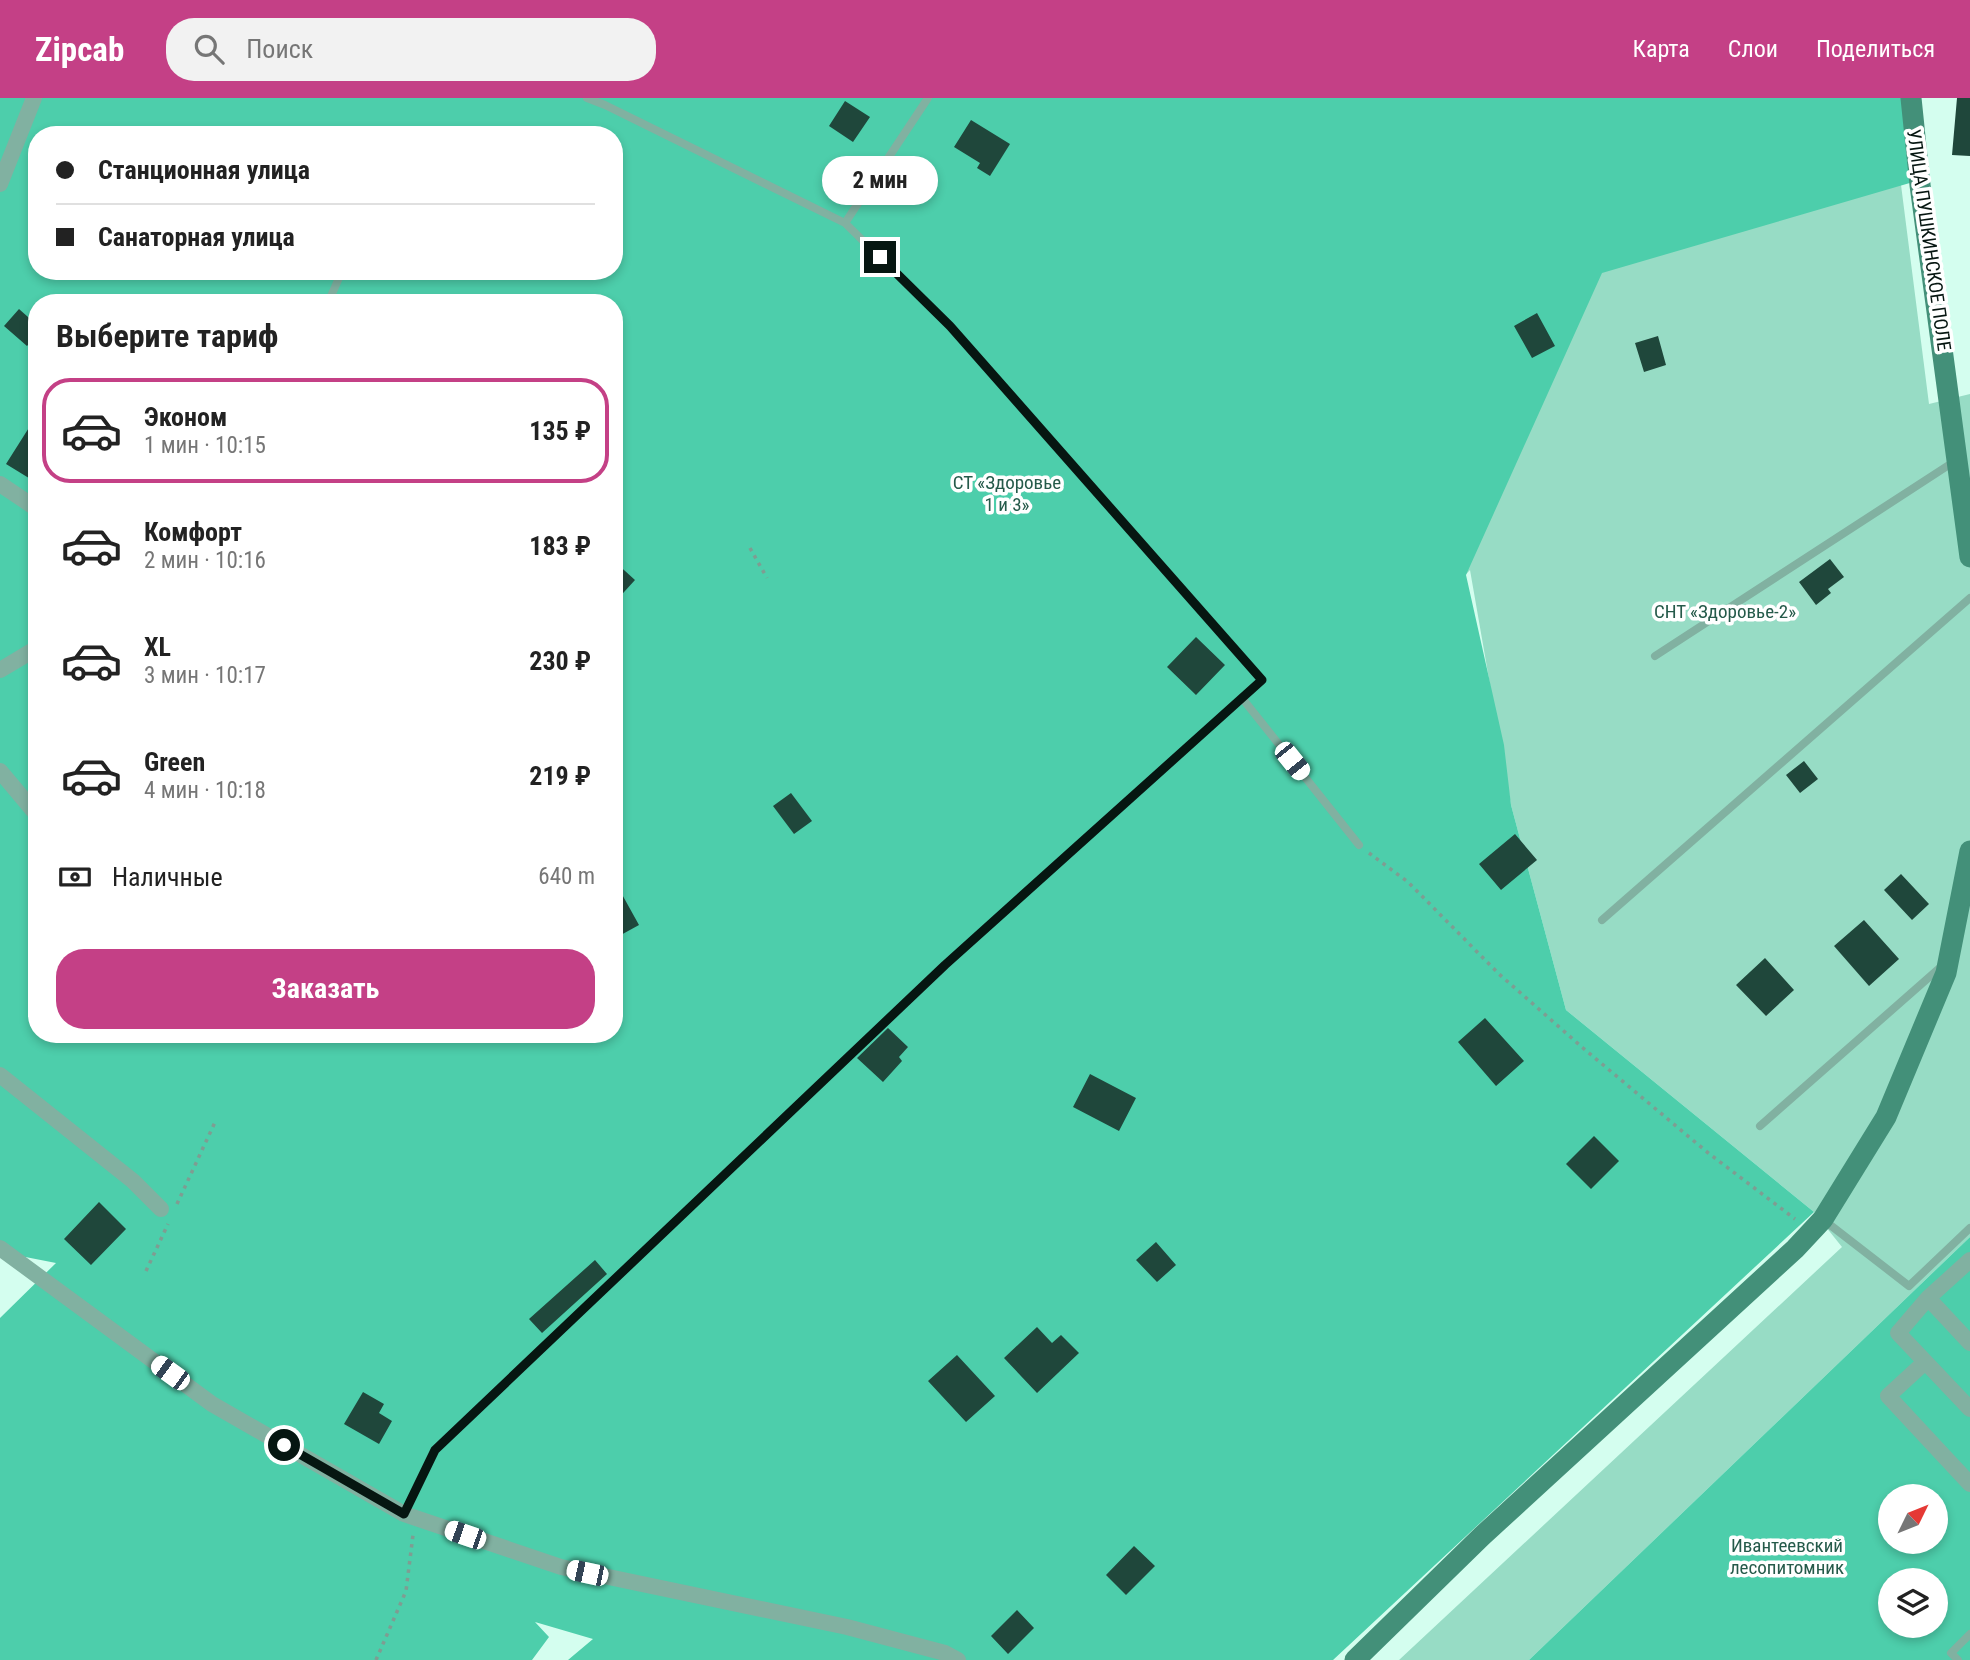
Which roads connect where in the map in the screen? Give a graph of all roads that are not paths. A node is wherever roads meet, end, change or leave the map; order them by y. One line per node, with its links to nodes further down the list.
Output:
1 (34, 98): 5 (street)
2 (587, 98): 6 (lane)
3 (928, 98): 6 (lane)
4 (1911, 98): 7 (main road, УЛИЦА ПУШКИНСКОЕ ПОЛЕ)
5 (0, 184)
6 (845, 223): 15 (lane)
7 (1957, 459): 10 (main road, УЛИЦА ПУШКИНСКОЕ ПОЛЕ); 13 (lane)
8 (0, 484): 9 (street)
9 (28, 503)
10 (1970, 557)
11 (1970, 598): 21 (lane)
12 (28, 653): 14 (street)
13 (1655, 656)
14 (0, 670)
15 (1242, 698): 18 (lane); 35 (lane)
16 (0, 771): 17 (street)
17 (28, 804)
18 (1359, 845)
19 (1970, 851): 20 (main road)
20 (1967, 884): 22 (main road)
21 (1602, 920)
22 (1950, 958): 24 (lane); 26 (main road)
23 (0, 1075): 25 (street)
24 (1760, 1126)
25 (169, 1213)
26 (1823, 1219): 27 (lane); 38 (main road)
27 (1970, 1228)
28 (0, 1248): 35 (street)
29 (1970, 1260): 30 (street)
30 (1928, 1298): 31 (street); 32 (street)
31 (1970, 1343)
32 (1925, 1362): 33 (street); 34 (street)
33 (1970, 1409)
34 (1970, 1483)
35 (404, 1514): 37 (street)
36 (1970, 1634): 39 (lane)
37 (958, 1660)
38 (1355, 1660)
39 (1958, 1660)

